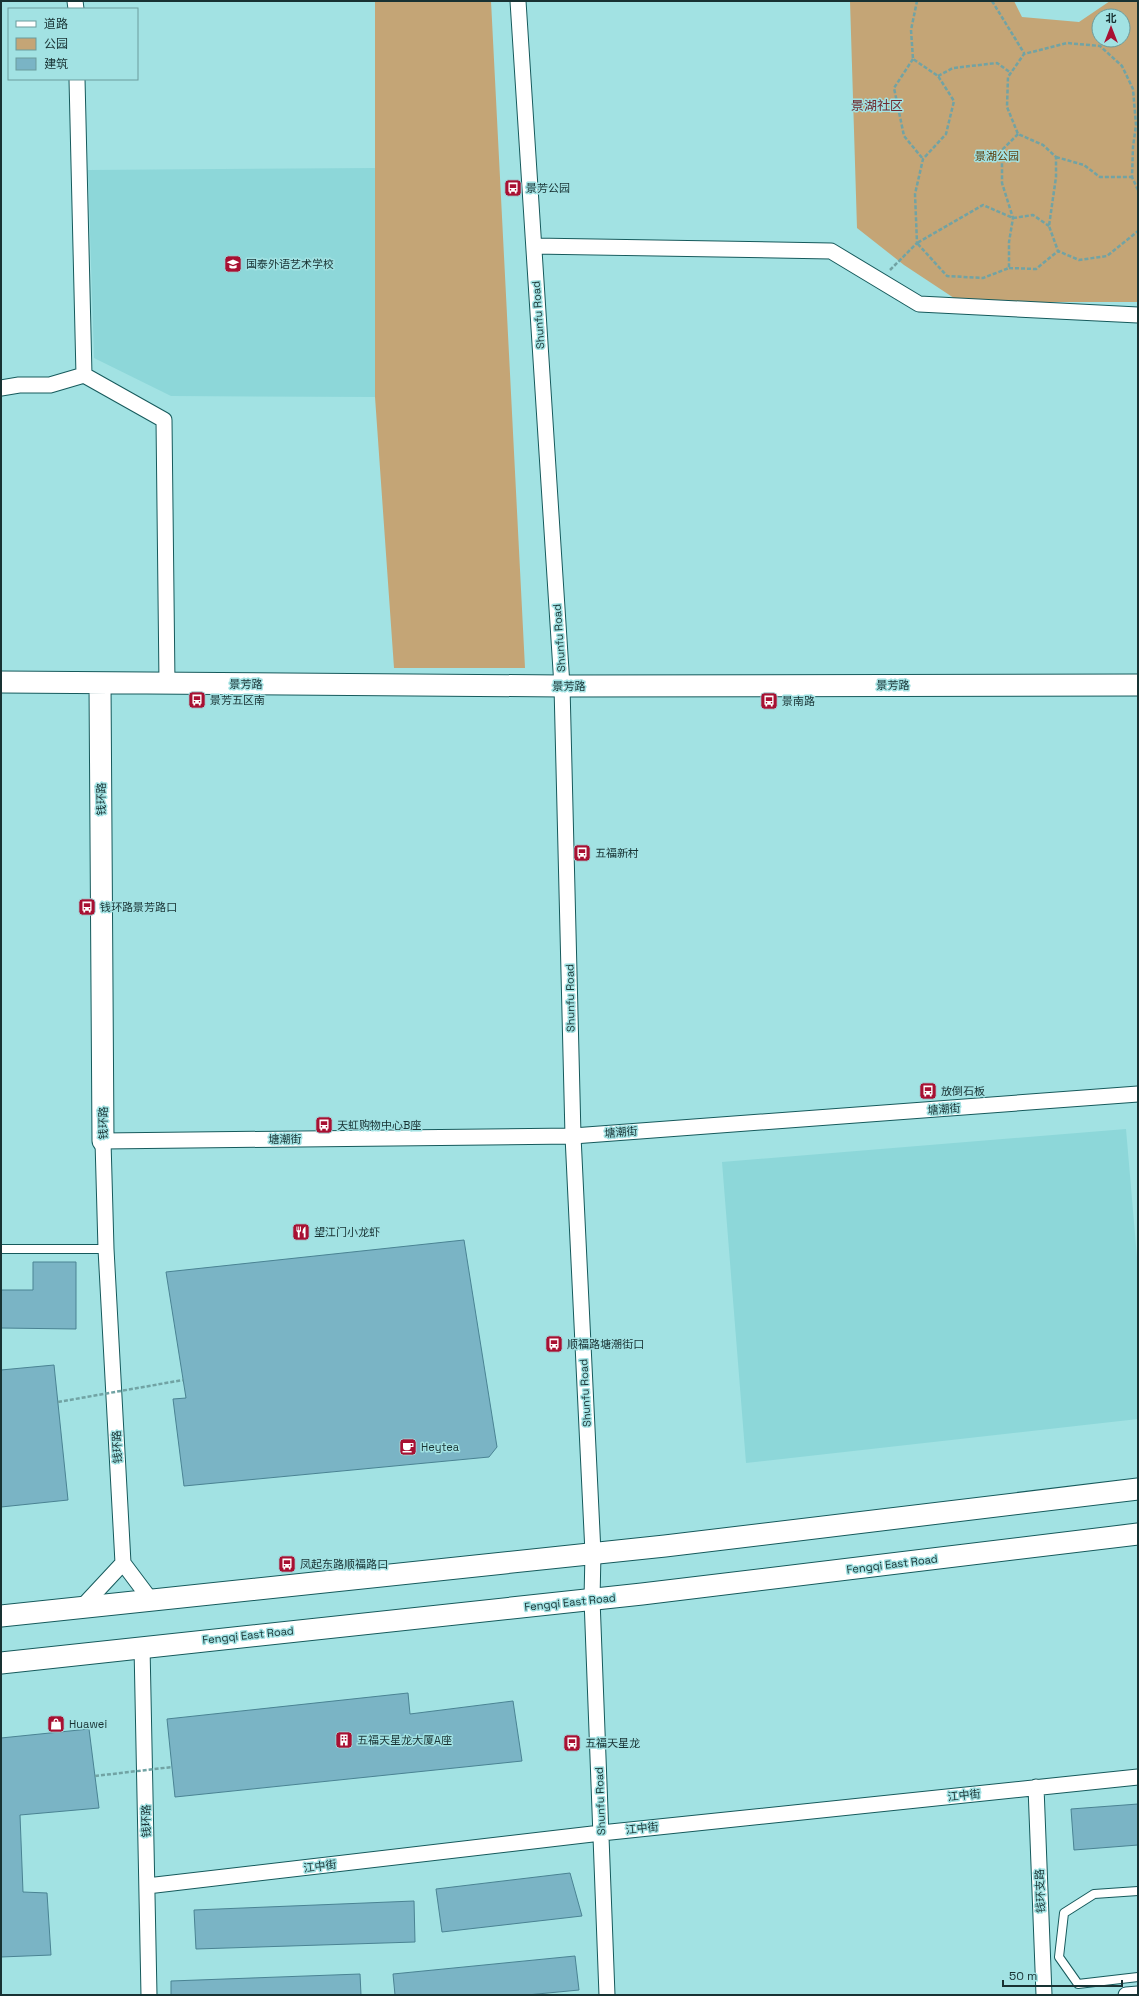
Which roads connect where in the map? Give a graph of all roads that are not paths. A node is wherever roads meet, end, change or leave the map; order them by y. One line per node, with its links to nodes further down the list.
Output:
1 (518, 1): 3 (street, Shunfu Road)
2 (77, 80): 5 (street)
3 (534, 246): 4 (street); 11 (street, Shunfu Road)
4 (1138, 315)
5 (84, 375): 6 (street); 9 (street)
6 (1, 388)
7 (1, 682): 8 (main road, 景芳路)
8 (100, 683): 9 (main road, 景芳路); 14 (main road, 钱环路)
9 (167, 683): 11 (main road, 景芳路)
10 (1138, 685): 11 (main road, 景芳路)
11 (562, 686): 13 (street, Shunfu Road)
12 (1138, 1094): 13 (street, 塘潮街)
13 (574, 1136): 14 (street, 塘潮街); 19 (street, Shunfu Road)
14 (104, 1141): 16 (street, 钱环路)
15 (1, 1249): 16 (lane)
16 (106, 1249): 20 (street, 钱环路)
17 (1138, 1488): 19 (main road)
18 (1138, 1534): 22 (main road, Fengqi East Road)
19 (593, 1553): 21 (main road); 22 (street, Shunfu Road)
20 (123, 1563): 21 (street); 23 (street)
21 (150, 1599): 23 (main road)
22 (592, 1599): 25 (main road, Fengqi East Road); 29 (street, Shunfu Road)
23 (82, 1607): 24 (main road)
24 (1, 1616)
25 (142, 1646): 26 (main road, Fengqi East Road); 30 (street, 钱环路)
26 (1, 1663)
27 (1138, 1777): 28 (street, 江中街)
28 (1036, 1787): 29 (street, 江中街); 36 (street, 钱环支路)
29 (601, 1832): 30 (street, 江中街); 35 (street, Shunfu Road)
30 (147, 1886): 34 (street, 钱环路)
31 (1138, 1891): 32 (lane)
32 (1138, 1977)
33 (1138, 1994): 37 (street)
34 (149, 1995)
35 (607, 1995)
36 (1044, 1995)
37 (1126, 1995)

